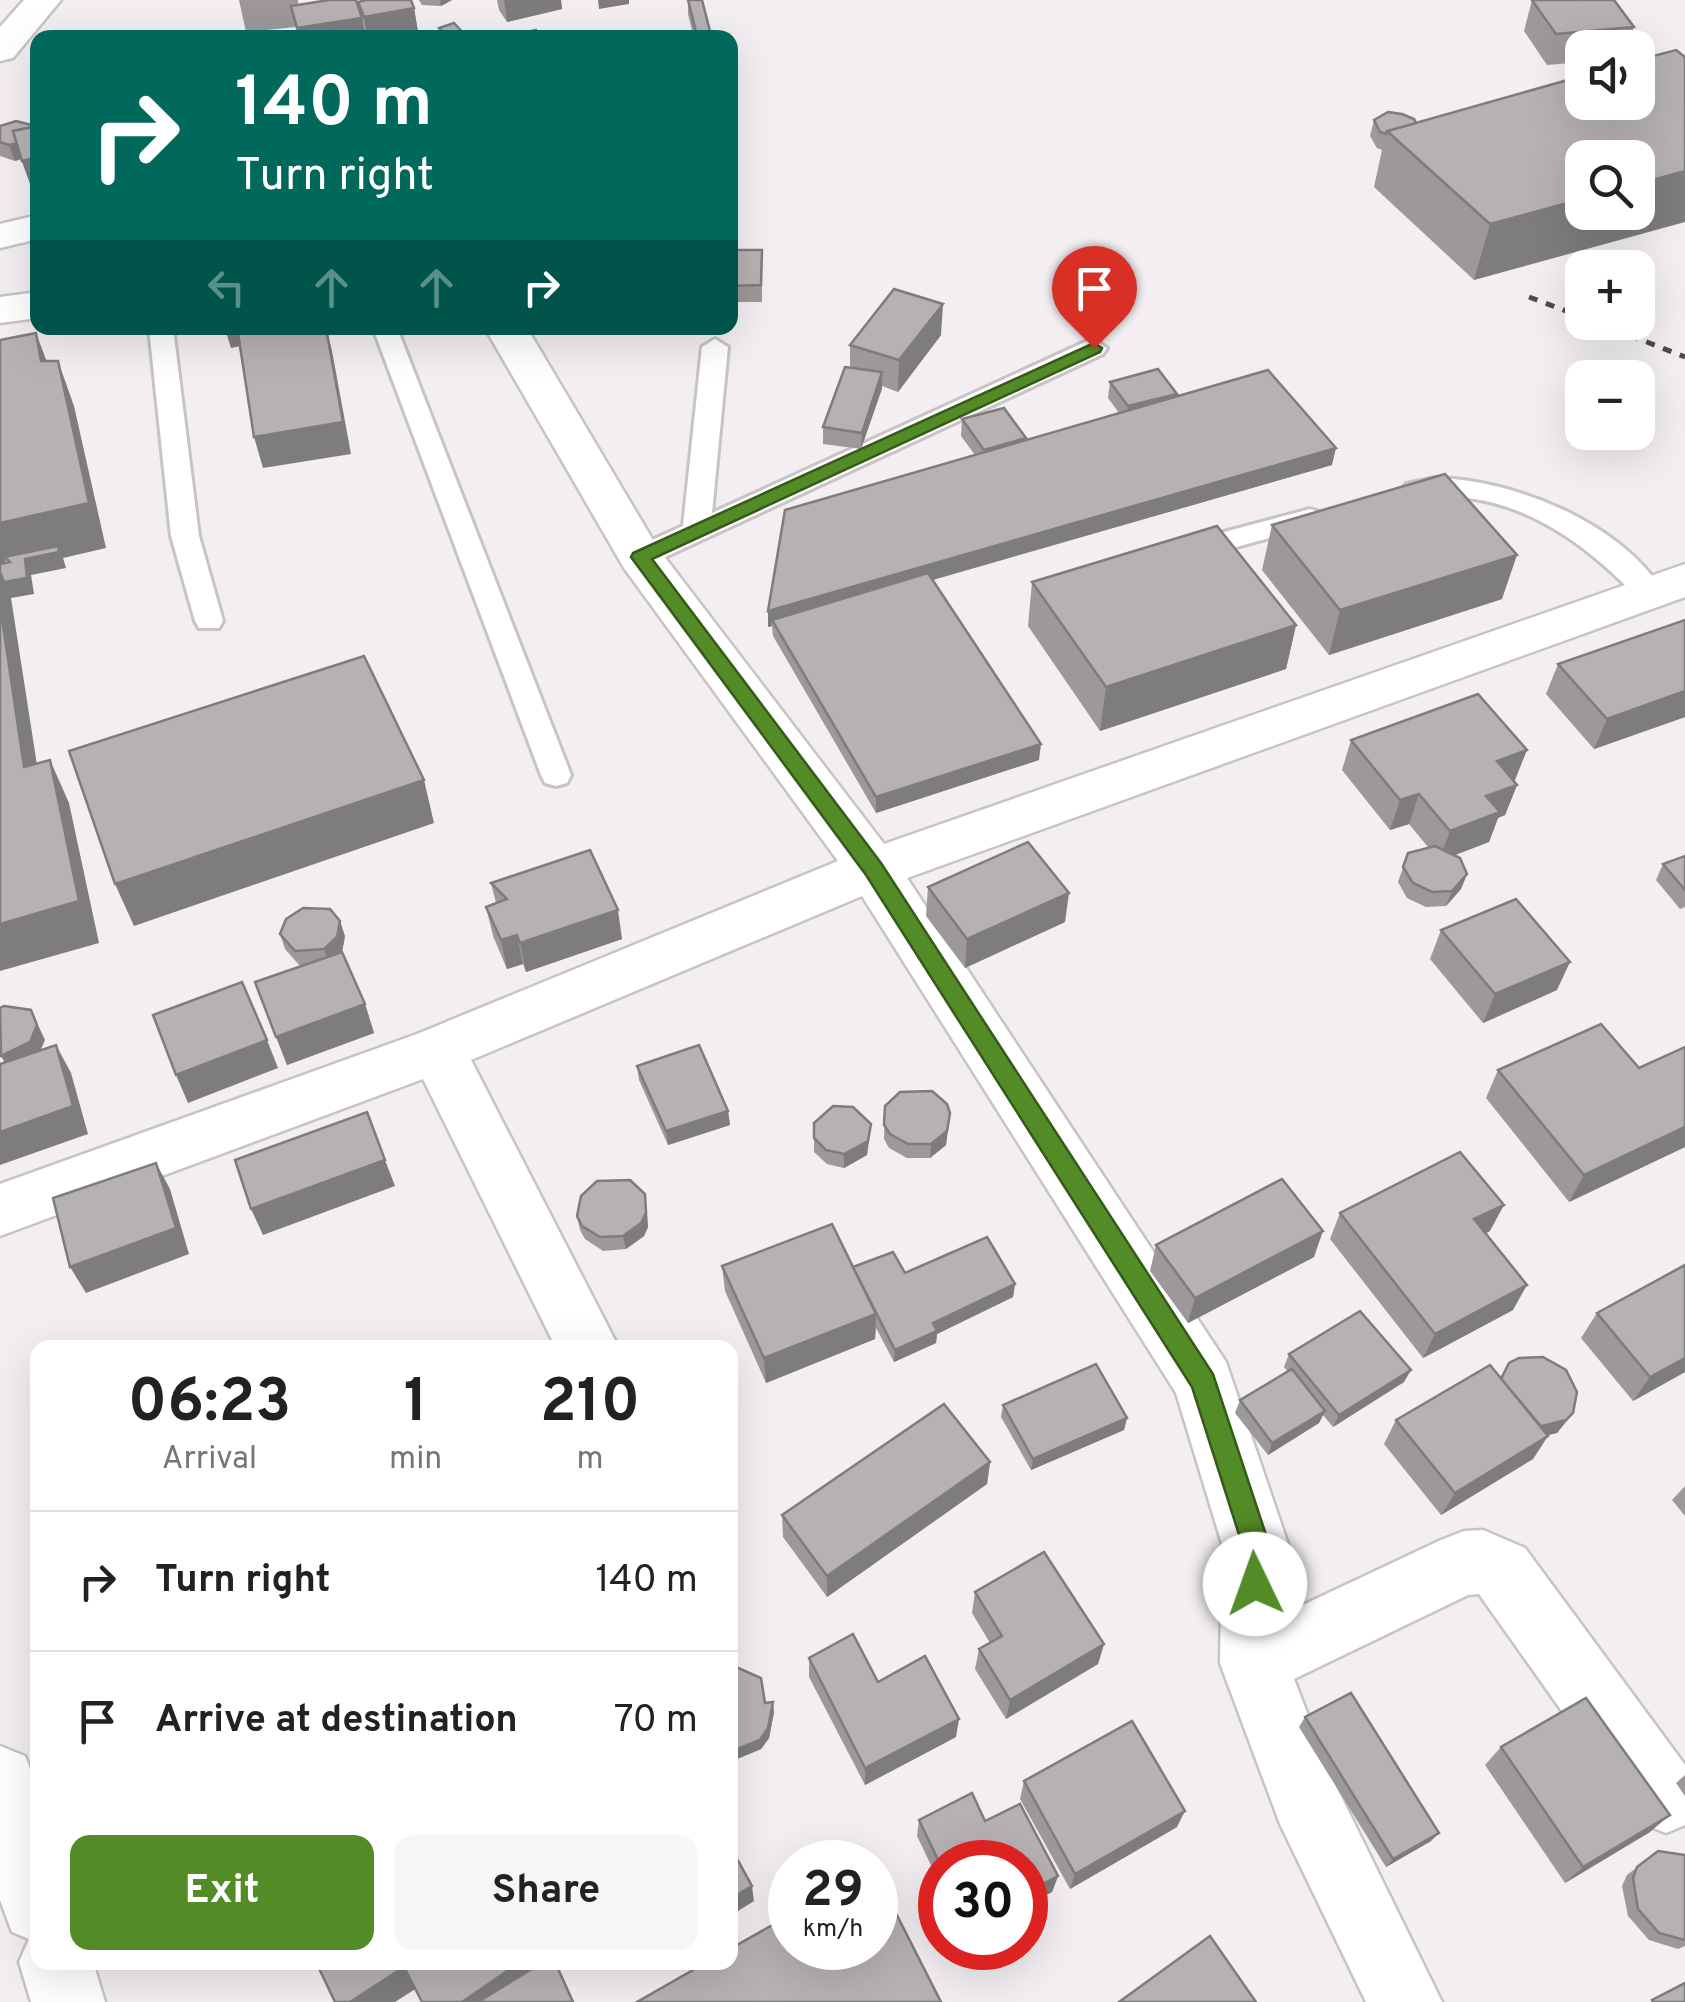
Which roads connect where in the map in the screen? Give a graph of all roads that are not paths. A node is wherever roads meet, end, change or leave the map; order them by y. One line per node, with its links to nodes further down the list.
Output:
1 (43, 0): 2 (street)
2 (0, 50)
3 (30, 229): 4 (street)
4 (0, 236)
5 (30, 305): 6 (street)
6 (0, 310)
7 (162, 335): 18 (lane)
8 (388, 335): 19 (lane)
9 (510, 335): 15 (street)
10 (715, 348): 14 (lane)
11 (1094, 348): 14 (lane)
12 (1379, 500): 17 (lane)
13 (1341, 510): 16 (lane)
14 (695, 532): 15 (lane)
15 (640, 557): 20 (street)
16 (1169, 557)
17 (1667, 586): 20 (street)
18 (209, 621)
19 (556, 775)
20 (873, 869): 21 (street); 24 (street)
21 (437, 1050): 22 (street); 23 (street)
22 (0, 1210)
23 (584, 1340)
24 (1254, 1663): 26 (street); 30 (street)
25 (0, 1781): 27 (street)
26 (1666, 1798)
27 (30, 1880)
28 (58, 1970): 29 (street)
29 (68, 2002)
30 (1406, 2002)

